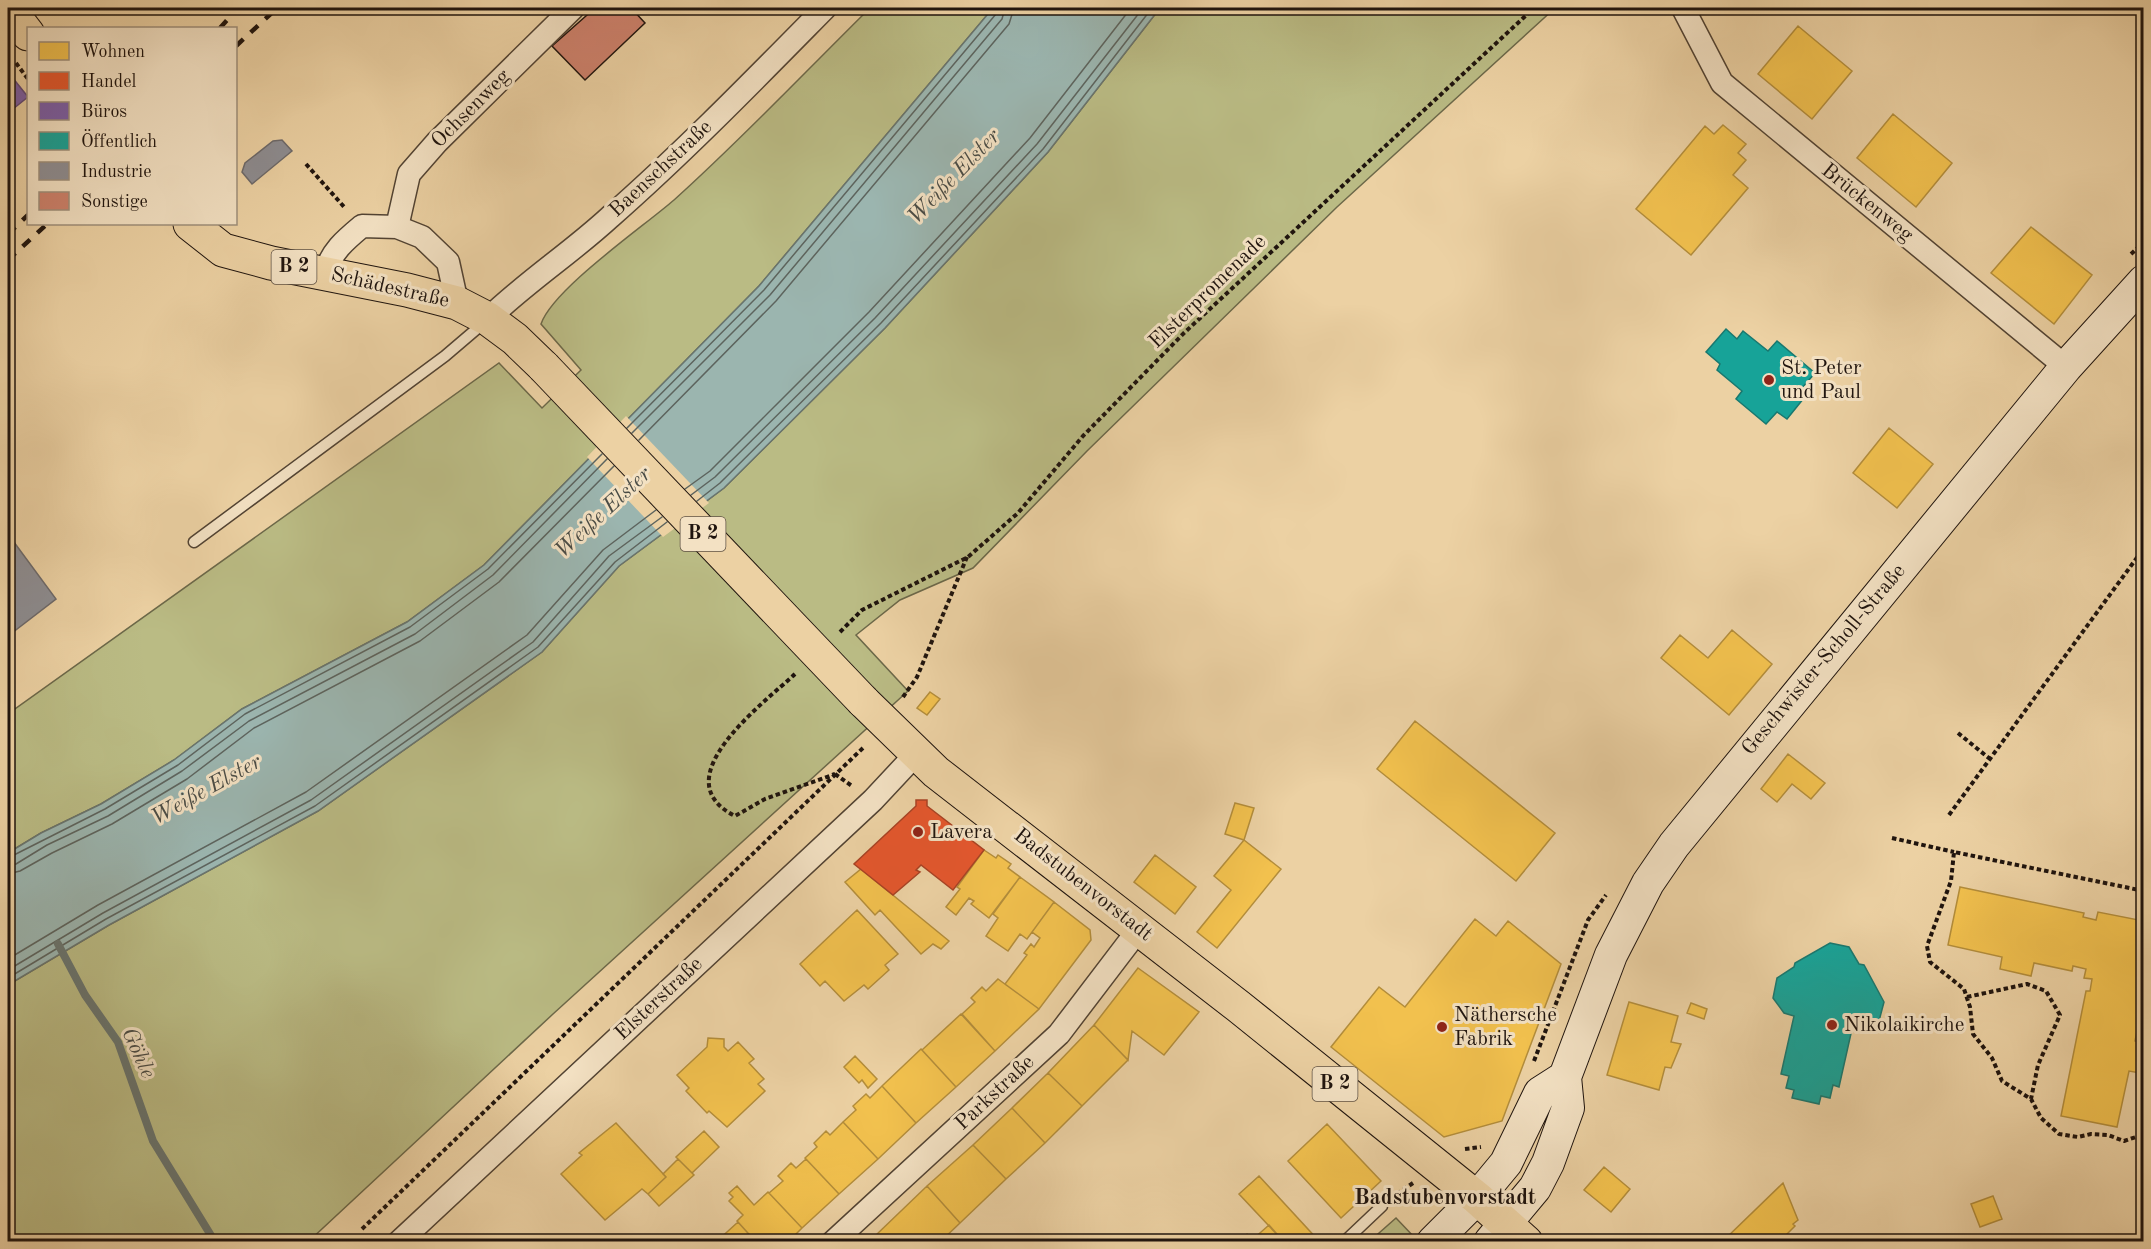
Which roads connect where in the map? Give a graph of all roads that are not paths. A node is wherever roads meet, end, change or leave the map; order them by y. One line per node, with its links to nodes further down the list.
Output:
1 (8, 8): 5 (main road)
2 (573, 8): 7 (street, Ochsenweg)
3 (825, 8): 11 (street, Baenschstraße)
4 (1686, 15): 13 (street, Brückenweg)
5 (22, 48)
6 (191, 225): 8 (main road, Schädestraße / B 2)
7 (397, 227): 8 (street); 10 (street)
8 (325, 273): 10 (main road, Schädestraße / B 2)
9 (2144, 281): 13 (street, Geschwister-Scholl-Straße)
10 (457, 303): 11 (main road, Schädestraße / B 2)
11 (488, 319): 12 (main road, Schädestraße / B 2); 14 (lane)
12 (544, 367): 15 (main road, Badstubenvorstadt / B 2, bridge)
13 (2066, 367): 17 (street, Geschwister-Scholl-Straße)
14 (194, 542)
15 (916, 754): 16 (main road, Badstubenvorstadt / B 2); 21 (street, Elsterstraße)
16 (1139, 928): 18 (main road, Badstubenvorstadt / B 2); 22 (street, Parkstraße)
17 (1565, 1077): 18 (street); 20 (street, Geschwister-Scholl-Straße)
18 (1477, 1198): 20 (main road, Badstubenvorstadt / B 2); 24 (street)
19 (1382, 1206): 23 (lane)
20 (1508, 1236)
21 (399, 1242)
22 (833, 1242)
23 (1344, 1242)
24 (1433, 1242)

